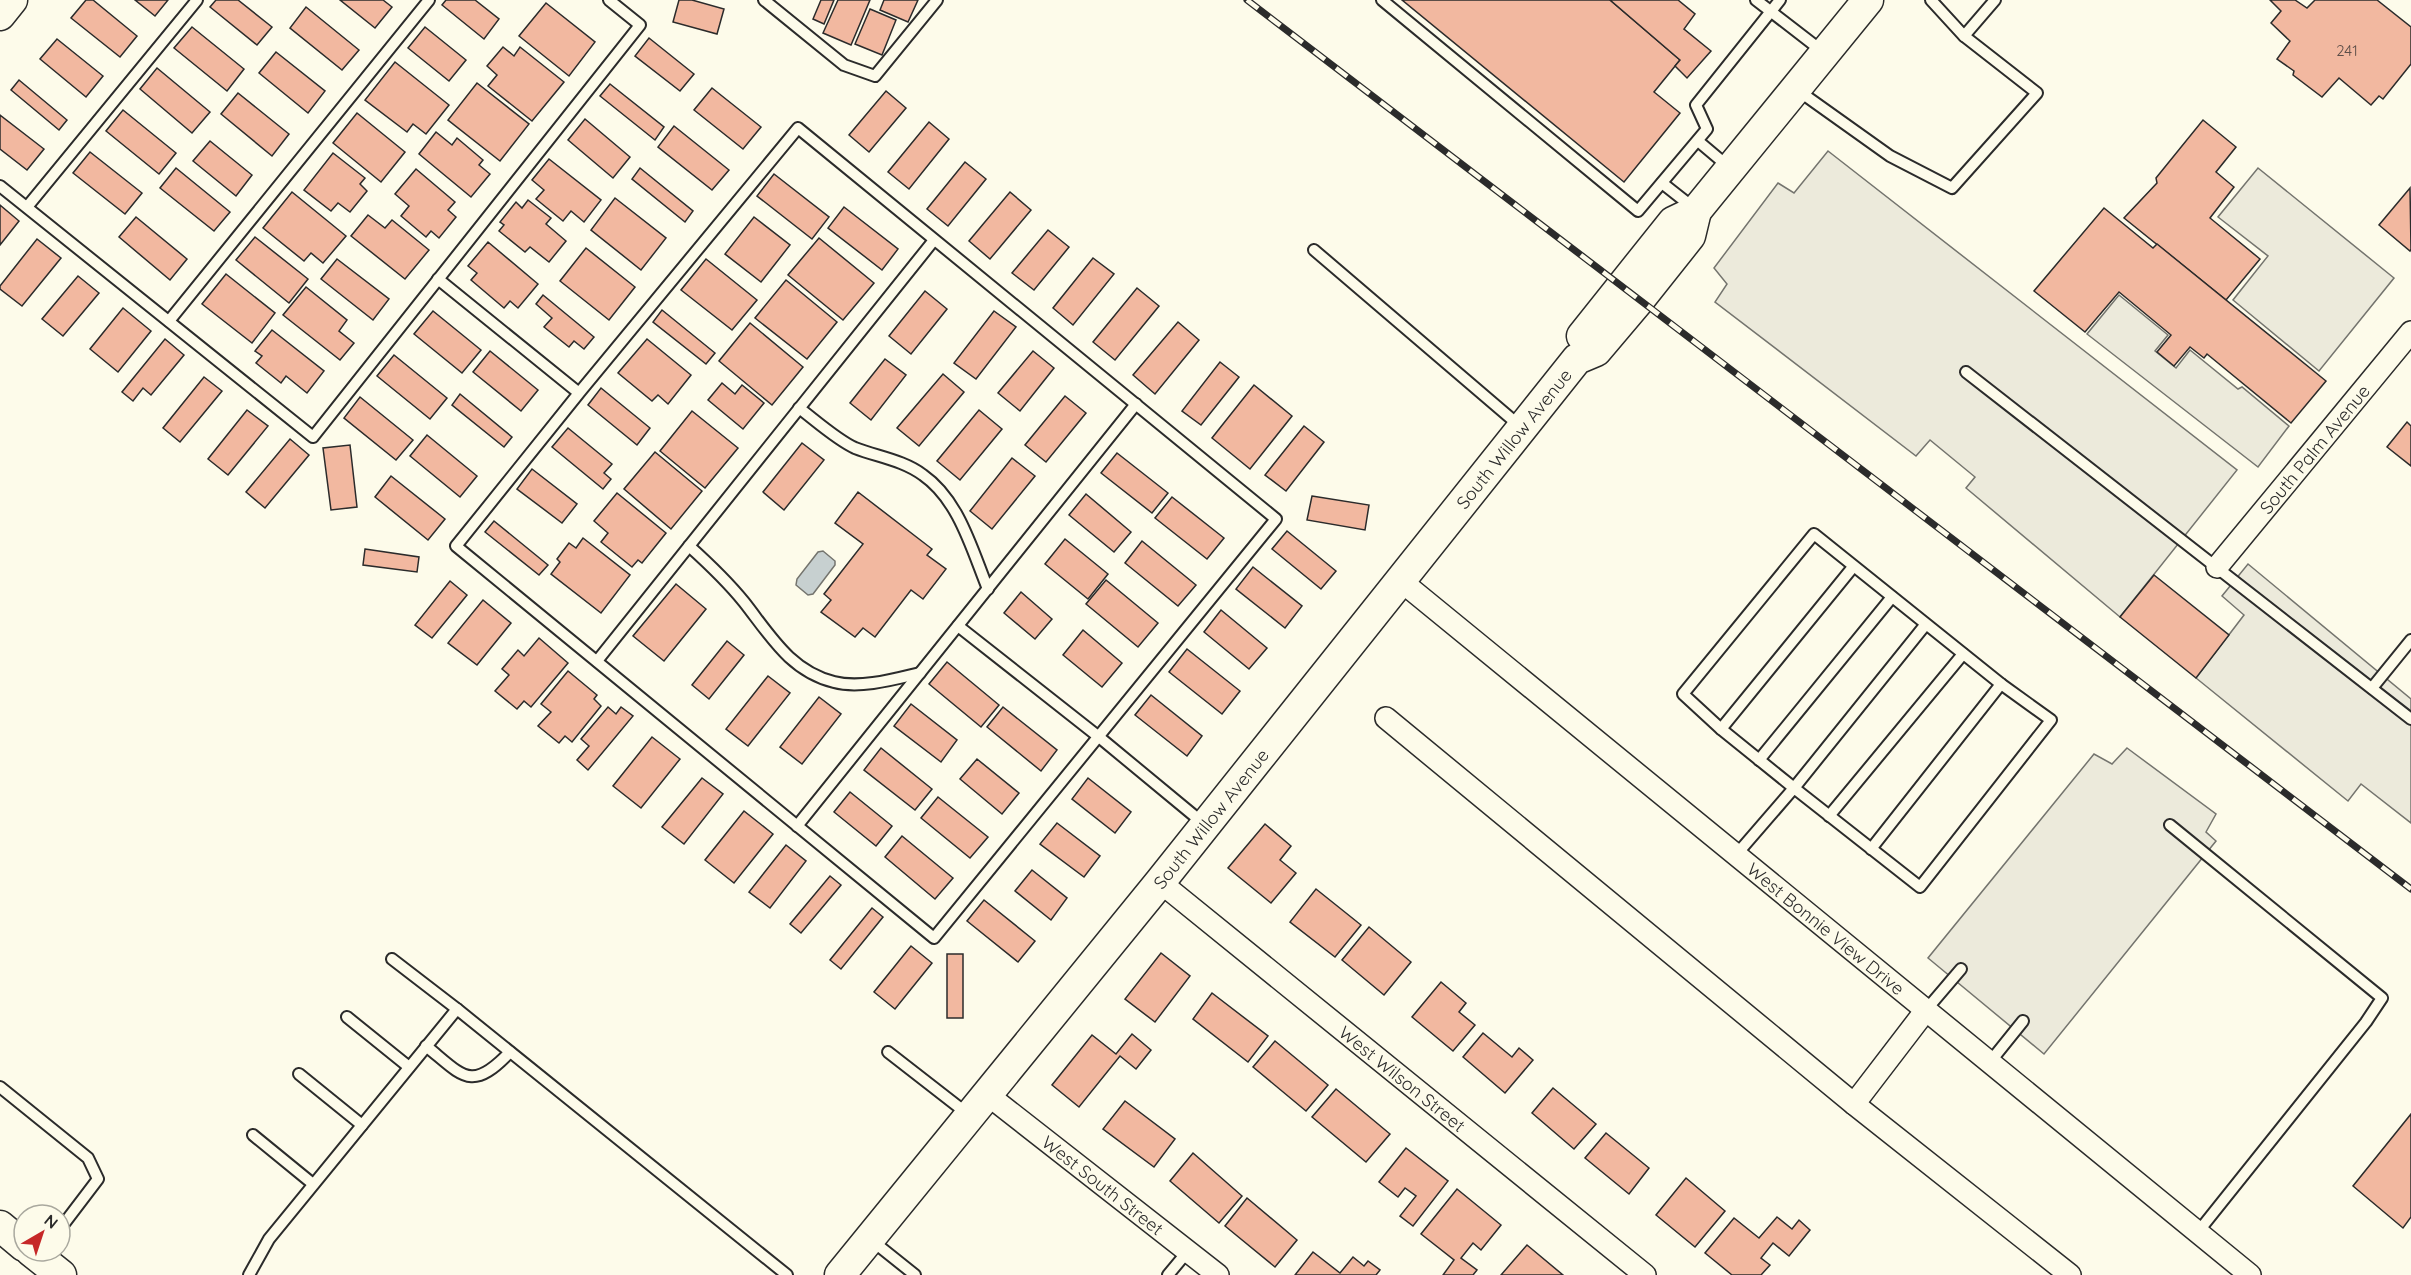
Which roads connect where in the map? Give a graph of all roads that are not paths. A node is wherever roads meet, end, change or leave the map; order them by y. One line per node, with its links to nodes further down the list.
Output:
1 (12, 0): 14 (street)
2 (197, 0): 22 (lane)
3 (429, 0): 27 (lane)
4 (609, 0): 26 (lane)
5 (764, 0): 6 (lane)
6 (937, 0)
7 (1382, 0): 20 (lane)
8 (1756, 0): 13 (lane)
9 (1780, 0): 13 (lane)
10 (1868, 0): 16 (street, South Willow Avenue)
11 (1931, 0): 15 (lane)
12 (1995, 0): 15 (lane)
13 (1771, 12): 16 (lane); 18 (lane)
14 (0, 15)
15 (1964, 36): 17 (lane)
16 (1825, 53): 17 (street, South Willow Avenue)
17 (1796, 89): 19 (street, South Willow Avenue)
18 (1698, 141): 19 (lane); 20 (lane)
19 (1731, 168): 23 (street, South Willow Avenue)
20 (1662, 183): 23 (lane)
21 (0, 186): 22 (lane)
22 (27, 207): 27 (lane)
23 (1696, 211): 33 (street, South Willow Avenue)
24 (934, 240): 30 (lane); 31 (lane); 32 (lane)
25 (1314, 250): 33 (lane)
26 (438, 279): 27 (lane); 30 (lane)
27 (169, 321)
28 (2411, 332): 36 (street, South Palm Avenue)
29 (1966, 372): 36 (lane)
30 (579, 393): 44 (lane)
31 (1136, 404): 38 (lane); 51 (lane)
32 (799, 408): 34 (lane); 38 (lane)
33 (1522, 428): 37 (street, South Willow Avenue)
34 (689, 546): 44 (lane); 45 (lane)
35 (1853, 567): 39 (lane); 50 (lane); 50 (lane)
36 (2217, 567): 47 (lane)
37 (1401, 581): 55 (street, South Willow Avenue); 59 (street, West Bonnie View Drive)
38 (988, 589): 41 (lane)
39 (1892, 597): 40 (lane); 52 (lane)
40 (1926, 624): 43 (lane); 53 (lane)
41 (958, 626): 45 (lane); 51 (lane)
42 (2411, 640): 47 (lane)
43 (1963, 654): 46 (lane); 54 (lane)
44 (597, 661): 57 (lane)
45 (921, 672): 57 (lane)
46 (2001, 684): 58 (lane); 58 (lane)
47 (2372, 688): 49 (lane)
48 (1386, 718): 74 (street)
49 (2411, 719)
50 (1721, 729): 52 (lane)
51 (1099, 737): 55 (lane); 57 (lane)
52 (1759, 760): 53 (lane)
53 (1794, 788): 54 (lane); 59 (lane)
54 (1829, 816): 58 (lane)
55 (1205, 825): 60 (street, South Willow Avenue)
56 (2170, 825): 80 (lane)
57 (797, 826)
58 (1871, 849)
59 (1736, 855): 64 (street, West Bonnie View Drive)
60 (1160, 882): 75 (street, South Willow Avenue); 89 (street, West Wilson Street)
61 (392, 959): 63 (lane)
62 (1961, 969): 64 (lane)
63 (457, 1009): 67 (lane); 68 (lane)
64 (1926, 1010): 70 (street, West Bonnie View Drive); 74 (street)
65 (347, 1017): 71 (lane)
66 (2023, 1021): 70 (lane)
67 (426, 1046): 68 (lane); 71 (lane)
68 (510, 1052): 84 (lane)
69 (888, 1052): 75 (lane)
70 (1990, 1062): 80 (street, West Bonnie View Drive)
71 (409, 1067): 76 (lane)
72 (299, 1074): 76 (lane)
73 (0, 1088): 79 (lane)
74 (1854, 1104): 90 (street)
75 (978, 1105): 81 (street, South Willow Avenue); 82 (street, West South Street)
76 (362, 1125): 78 (lane)
77 (253, 1135): 78 (lane)
78 (313, 1184): 83 (lane)
79 (72, 1213)
80 (2198, 1232): 91 (street, West Bonnie View Drive)
81 (870, 1239): 85 (street, South Willow Avenue); 86 (lane)
82 (1188, 1251): 87 (lane); 88 (street, West South Street)
83 (249, 1275)
84 (787, 1275)
85 (840, 1275)
86 (915, 1275)
87 (1168, 1275)
88 (1218, 1275)
89 (1645, 1275)
90 (2070, 1275)
91 (2250, 1275)

